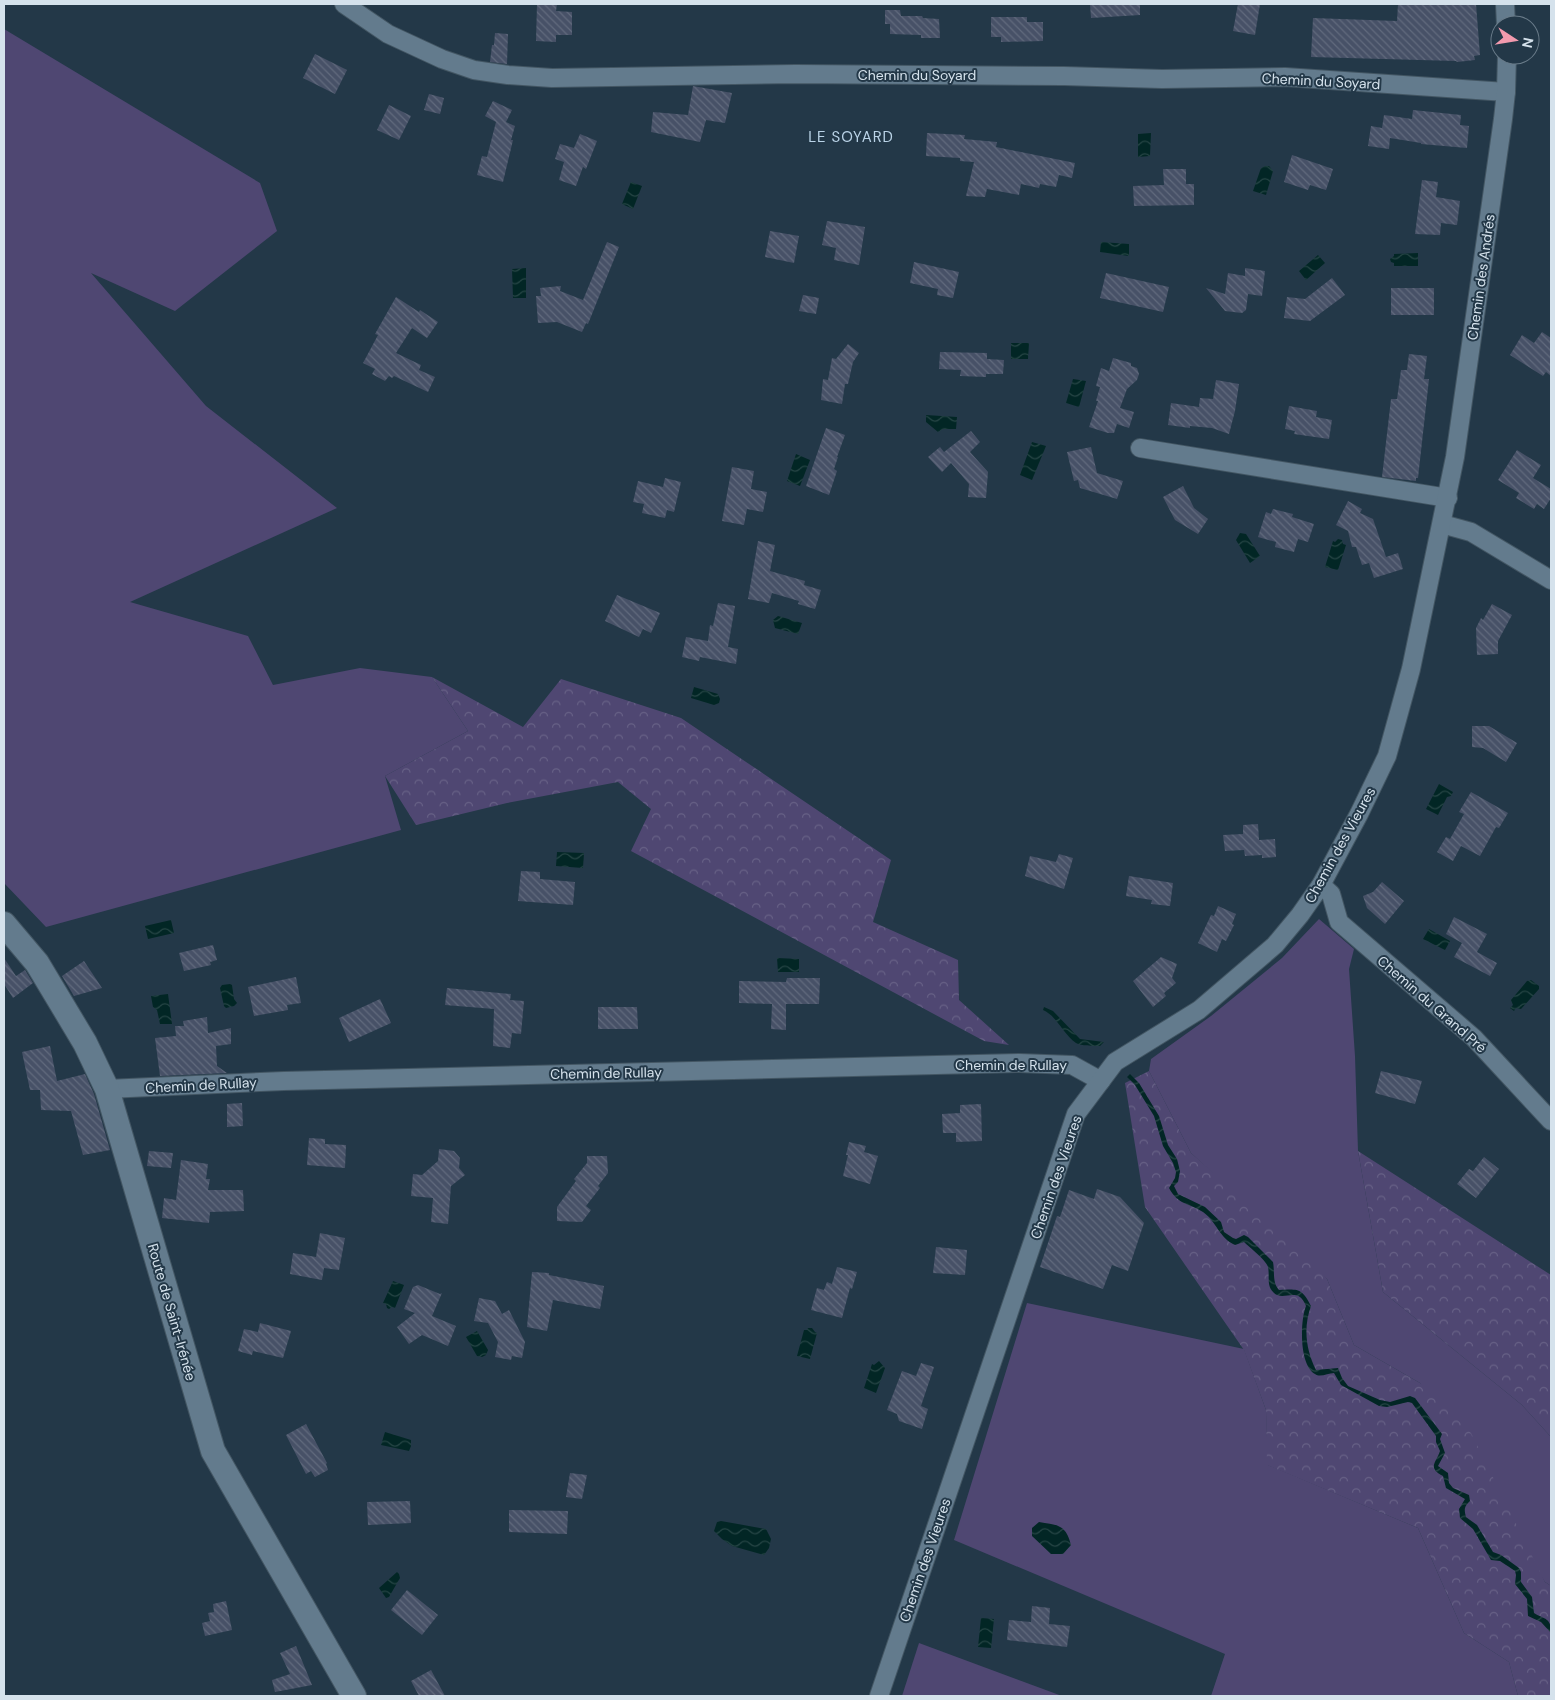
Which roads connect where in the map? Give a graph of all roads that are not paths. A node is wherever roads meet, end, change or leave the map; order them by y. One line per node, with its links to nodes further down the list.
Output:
1 (344, 4): 3 (street, Chemin du Soyard)
2 (1507, 65): 3 (street, Chemin des Andrés)
3 (1506, 92): 5 (street, Chemin des Andrés)
4 (1140, 448): 5 (street)
5 (1448, 498): 6 (street, Chemin des Andrés)
6 (1442, 524): 7 (street); 8 (street, Chemin des Vieures)
7 (1551, 580)
8 (1321, 885): 10 (street, Chemin des Vieures); 12 (street, Chemin du Grand Pré)
9 (4, 924): 11 (street, Route de Saint-Irénée)
10 (1100, 1081): 11 (street, Chemin de Rullay); 14 (street, Chemin des Vieures)
11 (107, 1089): 13 (street, Route de Saint-Irénée)
12 (1551, 1121)
13 (354, 1696)
14 (879, 1696)

